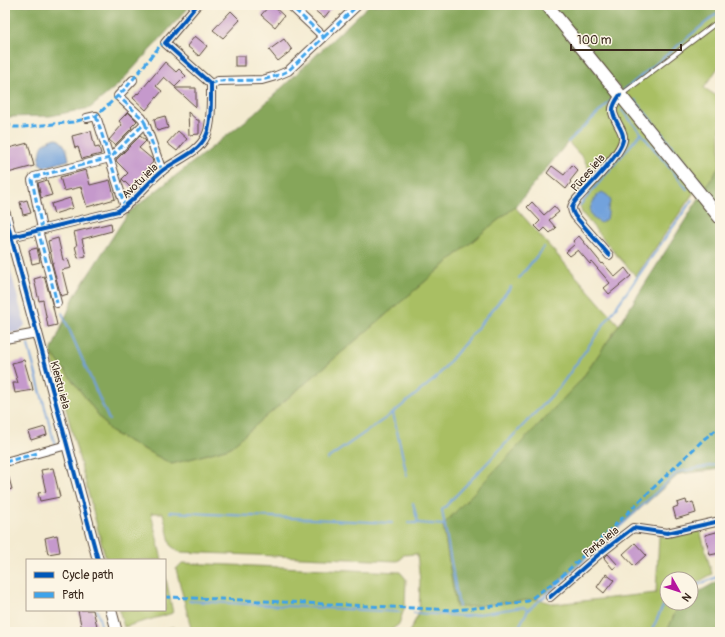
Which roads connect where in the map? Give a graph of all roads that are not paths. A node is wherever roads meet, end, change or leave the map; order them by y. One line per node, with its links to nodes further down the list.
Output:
1 (197, 5): 8 (street)
2 (290, 5): 6 (street)
3 (358, 5): 6 (street)
4 (547, 5): 9 (main road)
5 (720, 20): 9 (lane)
6 (324, 37): 8 (street)
7 (133, 80): 11 (street)
8 (211, 84): 15 (street, Avotu iela)
9 (620, 95): 18 (main road); 21 (street, Pūces iela)
10 (87, 118): 14 (street)
11 (145, 123): 14 (street); 15 (street)
12 (5, 124): 13 (lane)
13 (5, 141)
14 (110, 158): 16 (street); 19 (street)
15 (162, 171): 16 (street, Avotu iela)
16 (126, 207): 19 (street, Avotu iela)
17 (5, 214): 20 (street, Kleistu iela)
18 (720, 218)
19 (40, 230): 20 (street, Avotu iela); 22 (street)
20 (11, 237): 23 (street, Kleistu iela)
21 (609, 255)
22 (57, 303)
23 (37, 333): 24 (street); 25 (street, Kleistu iela)
24 (5, 339)
25 (67, 445): 26 (street); 28 (street, Kleistu iela)
26 (5, 462)
27 (720, 521): 29 (street, Parka iela)
28 (98, 559)
29 (550, 598)
30 (111, 611): 31 (street)
31 (117, 632)

